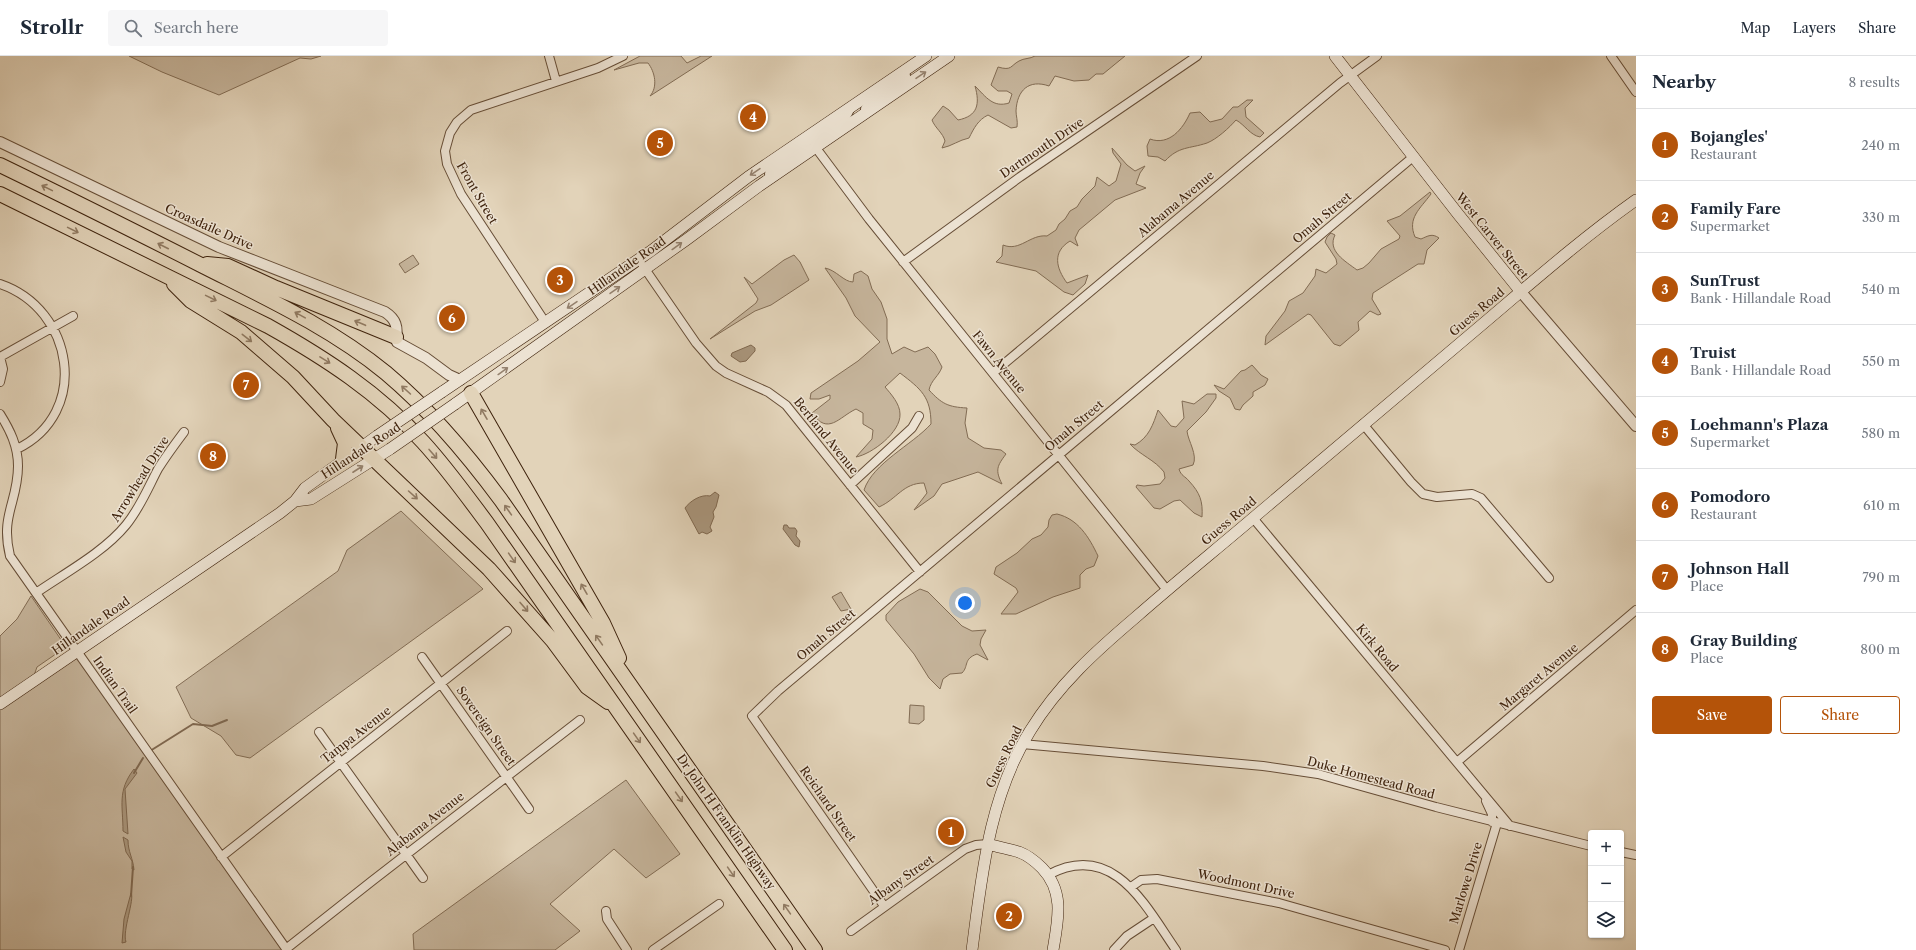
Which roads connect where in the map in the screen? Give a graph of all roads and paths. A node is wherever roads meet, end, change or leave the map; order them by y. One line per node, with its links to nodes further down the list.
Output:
1 (549, 56): 11 (street)
2 (623, 56): 11 (street, Front Street)
3 (926, 56): 9 (main road, Hillandale Road)
4 (949, 56): 14 (main road, Hillandale Road, one-way to 4)
5 (1197, 56): 24 (street, Dartmouth Drive)
6 (1335, 56): 10 (main road, West Carver Street)
7 (1377, 56): 10 (street, Alabama Avenue)
8 (1611, 56): 12 (street)
9 (903, 72): 13 (main road, Hillandale Road); 14 (street)
10 (1350, 75): 18 (main road, West Carver Street); 35 (street, Alabama Avenue)
11 (556, 81): 31 (street, Front Street)
12 (1636, 92)
13 (849, 109): 15 (main road, Hillandale Road); 17 (street)
14 (858, 118): 17 (main road, Hillandale Road)
15 (808, 137): 20 (street); 23 (main road, Hillandale Road, one-way to 23)
16 (0, 142): 33 (street, Croasdaile Drive)
17 (816, 148): 20 (main road, Hillandale Road); 24 (street, Fawn Avenue)
18 (1413, 157): 29 (main road, West Carver Street); 47 (street, Omah Street)
19 (0, 165): 25 (highway, one-way to 19)
20 (759, 186): 26 (main road, Hillandale Road, one-way to 20)
21 (0, 194): 27 (highway, one-way to 27)
22 (1636, 200): 29 (main road, Guess Road)
23 (639, 259): 26 (street, Bertland Avenue); 31 (main road, Hillandale Road, one-way to 31)
24 (903, 262): 35 (street, Fawn Avenue)
25 (198, 263): 33 (highway, one-way to 25); 62 (highway, one-way to 25)
26 (645, 269): 38 (main road, Hillandale Road, one-way to 26); 50 (street, Bertland Avenue)
27 (163, 274): 41 (highway, one-way to 41); 64 (highway, one-way to 64)
28 (0, 284): 32 (street)
29 (1521, 292): 42 (main road, Guess Road); 43 (street, West Carver Street)
30 (73, 316): 32 (street)
31 (545, 322): 36 (main road, Hillandale Road)
32 (53, 327): 34 (street); 46 (street)
33 (396, 337): 36 (street)
34 (0, 357): 37 (street)
35 (993, 373): 47 (street, Fawn Avenue)
36 (460, 380): 38 (street); 45 (main road, Hillandale Road, bridge)
37 (0, 382)
38 (471, 393): 49 (main road, Hillandale Road, bridge); 62 (highway, one-way to 38)
39 (0, 414): 46 (street, Indian Trail)
40 (919, 416): 50 (street)
41 (333, 420): 45 (highway); 48 (highway)
42 (1363, 424): 52 (main road, Guess Road); 54 (street)
43 (1636, 426)
44 (184, 432): 56 (street, Arrowhead Drive)
45 (362, 447): 48 (main road, Hillandale Road); 49 (highway)
46 (17, 449): 56 (street, Indian Trail)
47 (1058, 455): 53 (street, Omah Street); 55 (street, Fawn Avenue)
48 (343, 459): 51 (main road, Hillandale Road)
49 (374, 459): 51 (main road, Hillandale Road, one-way to 49); 64 (highway, one-way to 64)
50 (850, 485): 53 (street, Bertland Avenue)
51 (295, 501): 59 (main road, Hillandale Road)
52 (1253, 518): 55 (main road, Guess Road); 70 (street, Kirk Road)
53 (920, 572): 65 (street, Omah Street)
54 (1549, 578)
55 (1167, 590): 68 (main road, Guess Road)
56 (36, 593): 59 (street, Indian Trail)
57 (1636, 610): 70 (street, Margaret Avenue)
58 (506, 631): 61 (street, Tampa Avenue)
59 (77, 652): 63 (main road, Hillandale Road); 81 (street, Indian Trail)
60 (422, 657): 61 (street, Sovereign Street)
61 (441, 683): 69 (street, Tampa Avenue); 71 (street, Sovereign Street)
62 (637, 695): 91 (highway, Dr John H Franklin Highway, one-way to 62)
63 (0, 704)
64 (617, 710): 90 (highway, one-way to 90)
65 (752, 716): 86 (street, Reichard Street)
66 (580, 720): 71 (street, Alabama Avenue)
67 (319, 732): 69 (street)
68 (1022, 744): 74 (street, Duke Homestead Road); 76 (main road, Guess Road)
69 (341, 762): 79 (street); 81 (street, Tampa Avenue)
70 (1457, 762): 72 (street, Kirk Road)
71 (506, 776): 73 (street, Sovereign Street); 79 (street, Alabama Avenue)
72 (1482, 793): 74 (street, Kirk Road); 75 (street, Kirk Road)
73 (530, 808)
74 (1495, 822): 75 (street, Duke Homestead Road); 101 (street, Marlowe Drive)
75 (1510, 826): 77 (street, Duke Homestead Road)
76 (988, 844): 82 (main road); 86 (street, Albany Street); 96 (main road, Guess Road)
77 (1588, 845)
78 (1624, 853): 80 (street)
79 (406, 855): 83 (street); 92 (street, Alabama Avenue)
80 (1636, 855)
81 (221, 857): 92 (street, Indian Trail)
82 (1048, 875): 84 (street); 97 (main road)
83 (423, 878)
84 (1131, 887): 88 (street); 100 (street, Woodmont Drive)
85 (719, 904): 94 (street)
86 (884, 906): 89 (street, Albany Street)
87 (606, 911): 93 (street)
88 (1154, 918): 98 (street); 99 (street)
89 (851, 930)
90 (777, 943): 95 (highway)
91 (814, 947)
92 (287, 950)
93 (627, 950)
94 (652, 950)
95 (785, 950)
96 (972, 950)
97 (1054, 950)
98 (1114, 950)
99 (1176, 950)
100 (1445, 950)
101 (1459, 950)

